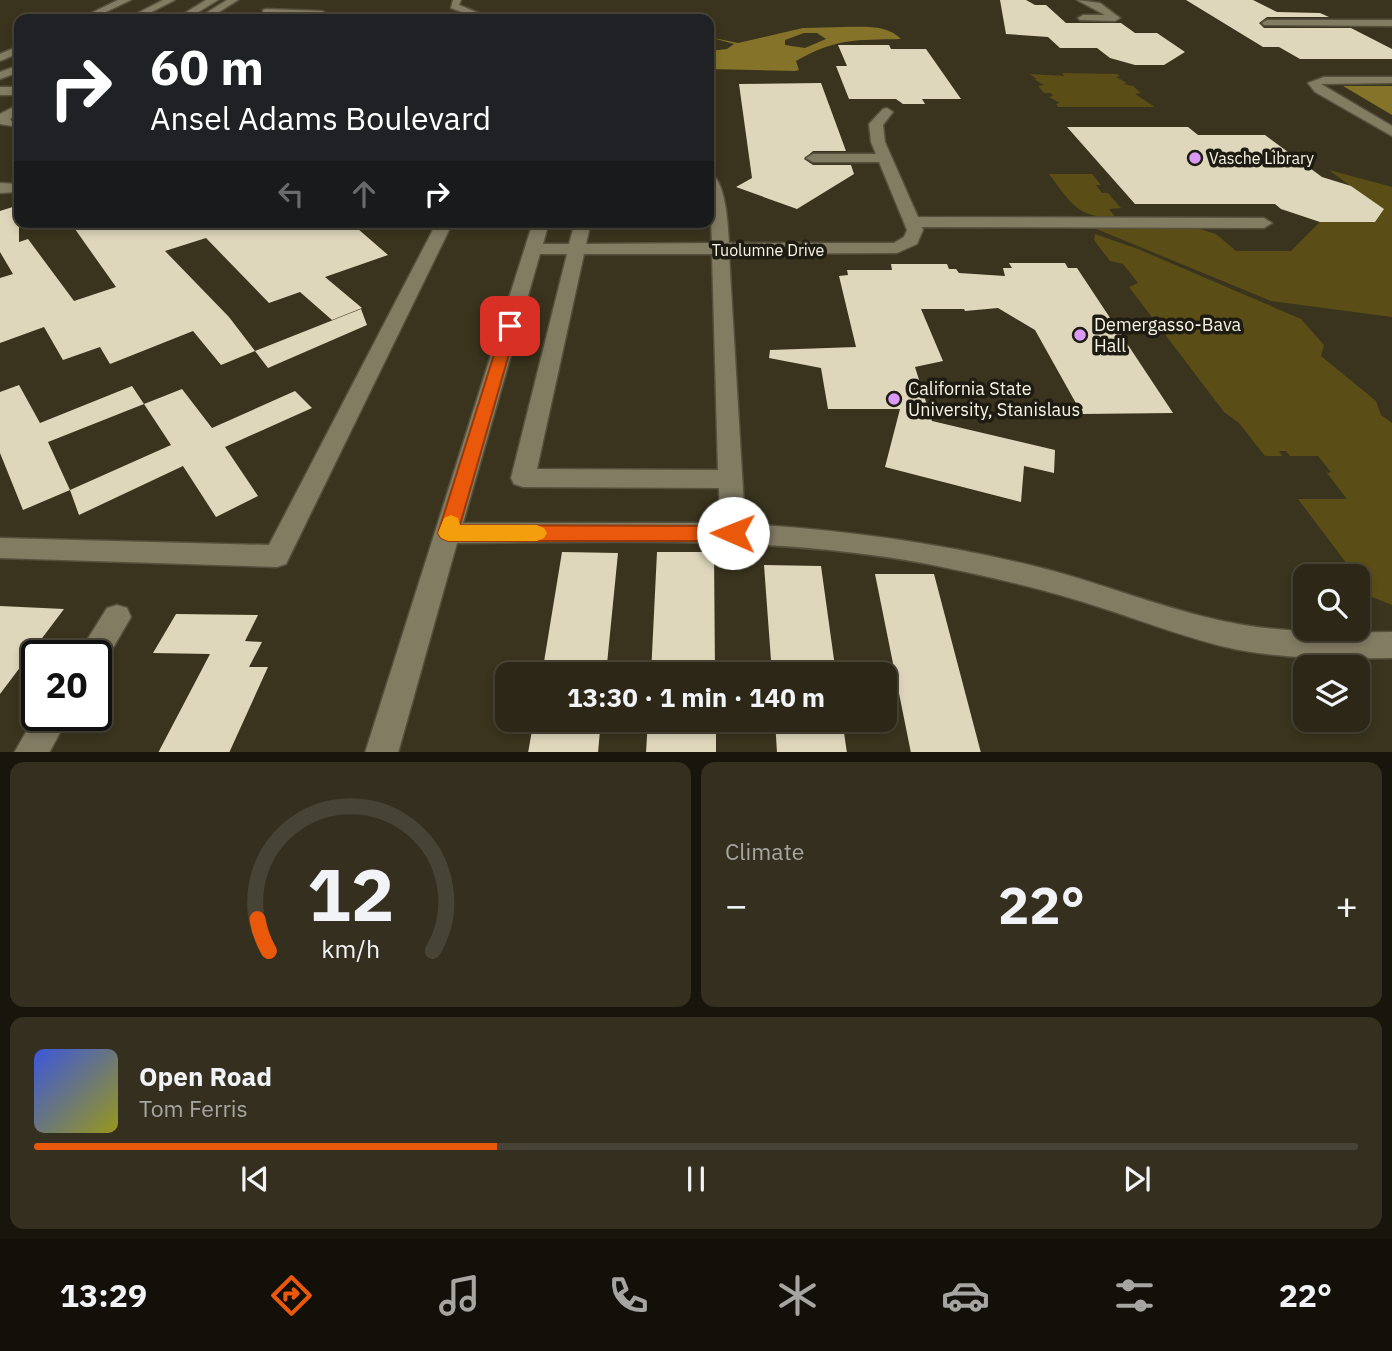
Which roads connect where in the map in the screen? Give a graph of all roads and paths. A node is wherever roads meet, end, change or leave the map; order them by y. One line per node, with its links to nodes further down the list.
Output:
1 (126, 0): 8 (street)
2 (170, 0): 9 (street)
3 (213, 0): 10 (street)
4 (233, 0): 11 (street)
5 (276, 0): 12 (street)
6 (1082, 0): 14 (street)
7 (457, 1): 13 (street)
8 (95, 14)
9 (141, 14)
10 (189, 14)
11 (210, 14)
12 (264, 14)
13 (475, 14)
14 (1083, 18)
15 (1267, 23): 16 (street)
16 (1392, 23)
17 (1392, 80): 21 (street)
18 (14, 111): 20 (street)
19 (887, 112): 23 (street)
20 (3, 124)
21 (1392, 132)
22 (813, 158): 23 (street)
23 (884, 158): 25 (street)
24 (714, 192): 32 (street)
25 (912, 222): 26 (street); 32 (street, Tuolumne Drive)
26 (1264, 223)
27 (442, 228): 36 (street)
28 (539, 228): 30 (street)
29 (582, 228): 31 (street)
30 (533, 249): 31 (street, Tuolumne Drive); 34 (street)
31 (577, 249): 32 (street, Tuolumne Drive); 33 (street)
32 (720, 250): 33 (street)
33 (731, 479): 35 (street)
34 (448, 533): 35 (street); 42 (street)
35 (733, 533): 39 (street)
36 (0, 548)
37 (117, 617): 38 (street)
38 (102, 640)
39 (1392, 645)
40 (43, 731): 41 (street)
41 (30, 752)
42 (381, 752)

